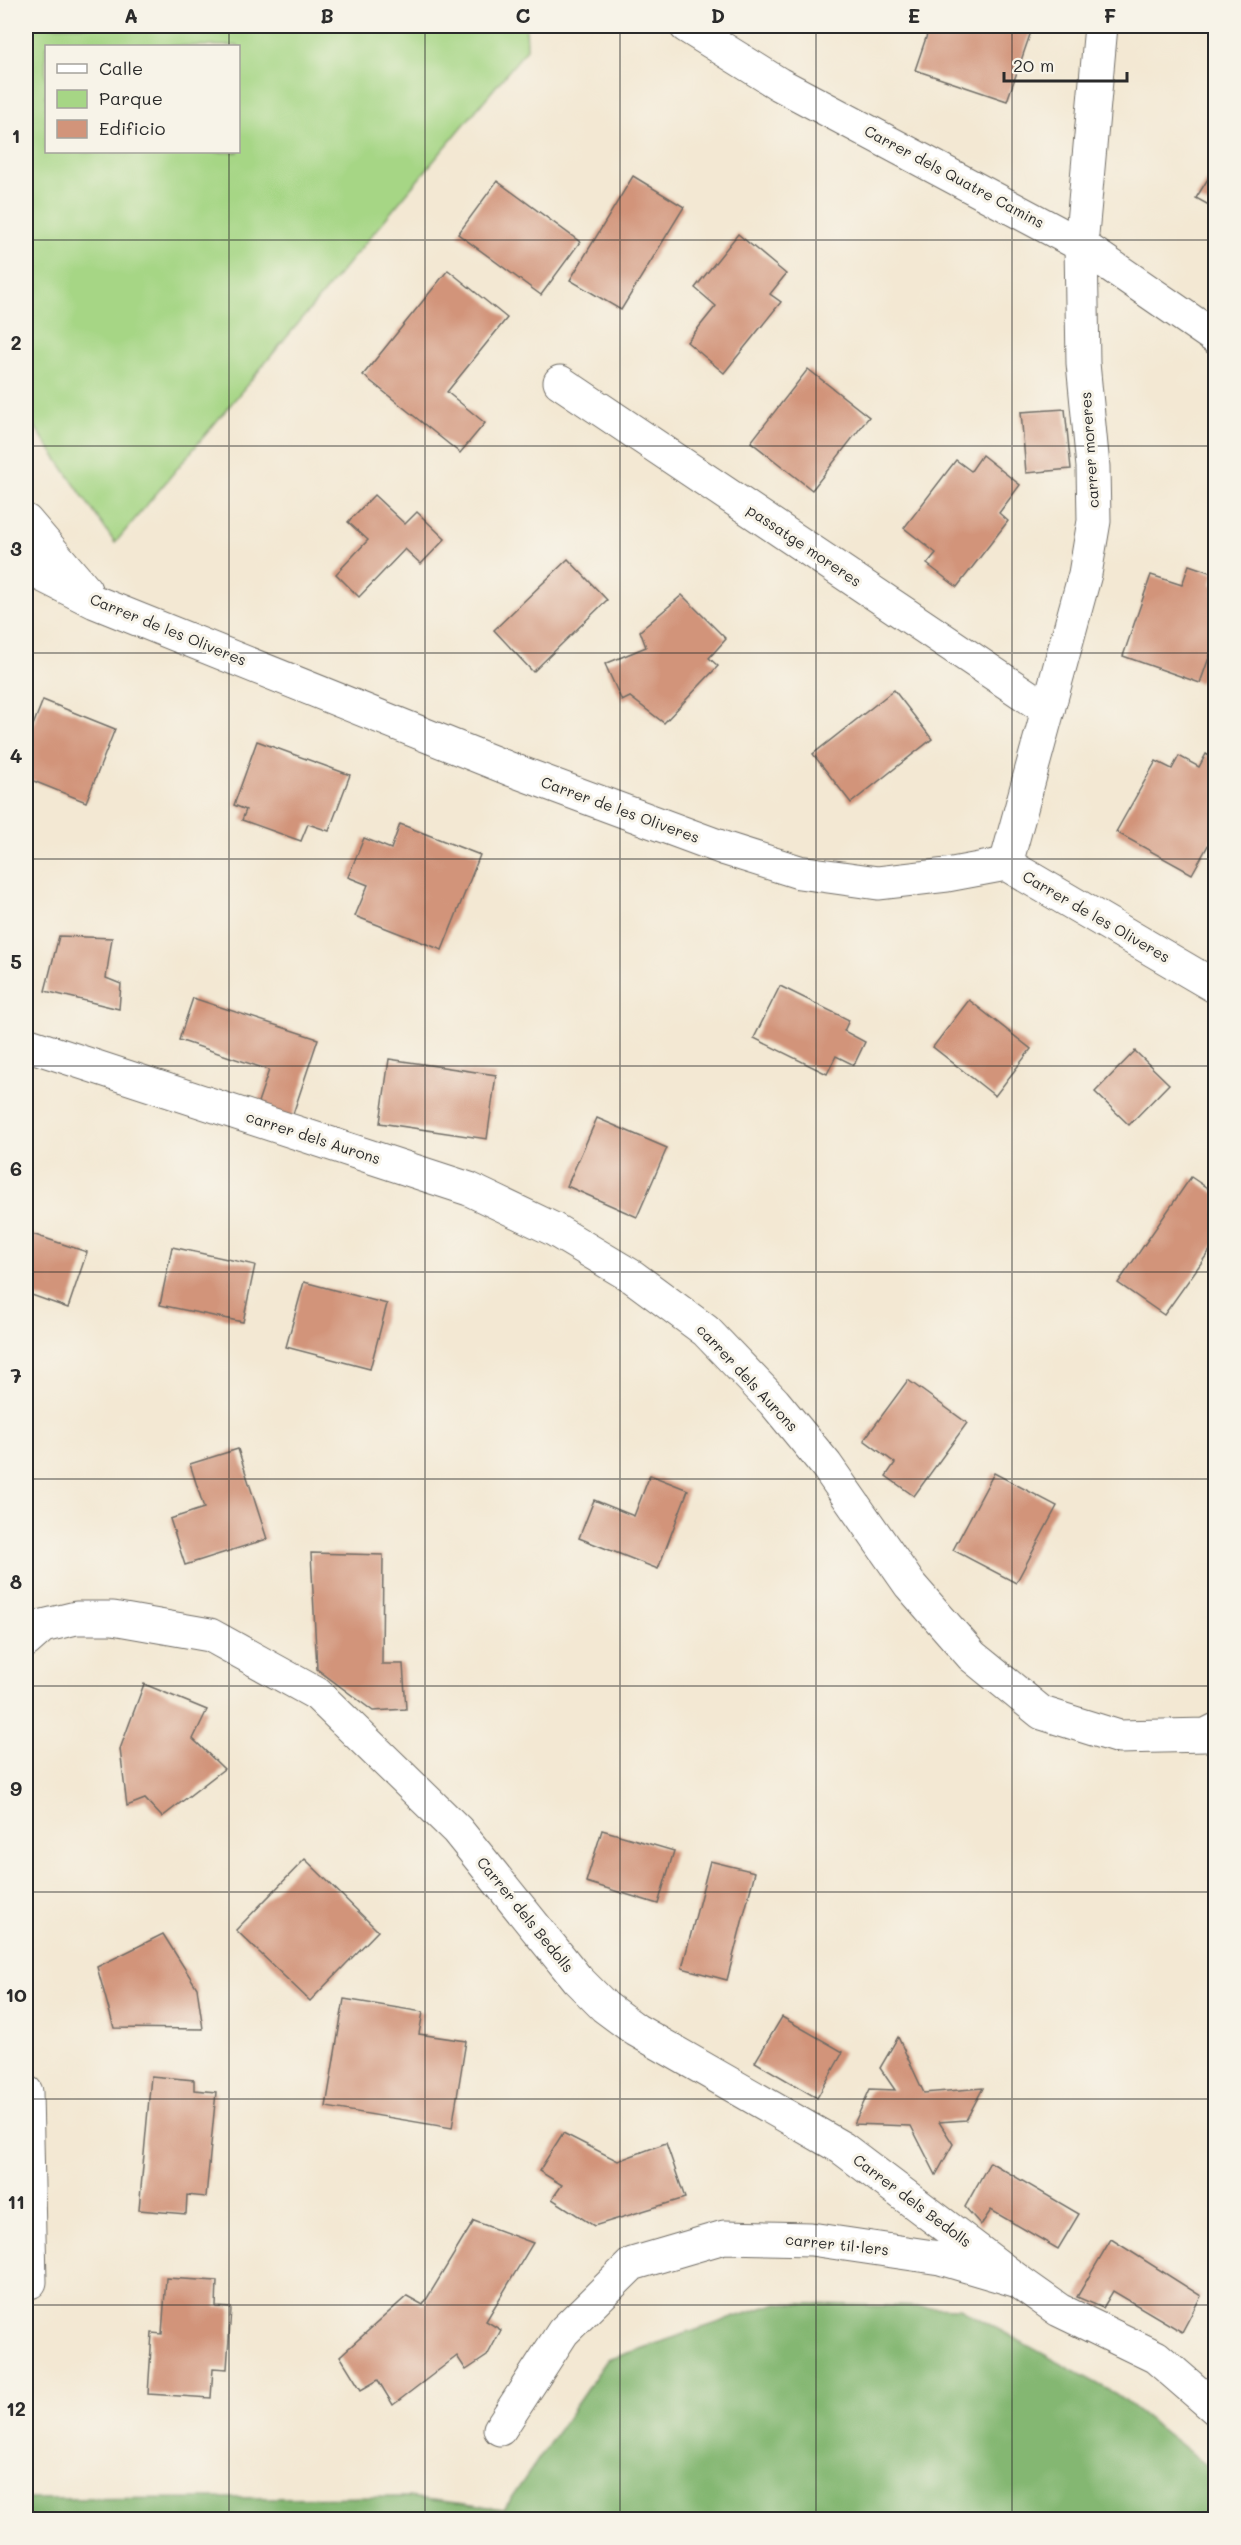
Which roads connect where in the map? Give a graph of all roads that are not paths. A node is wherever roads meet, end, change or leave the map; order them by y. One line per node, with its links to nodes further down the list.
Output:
1 (686, 26): 3 (street, Carrer dels Quatre Camins)
2 (1101, 26): 3 (street, carrer moreres)
3 (1081, 245): 4 (street, Carrer dels Quatre Camins); 9 (street, carrer moreres)
4 (1215, 338)
5 (560, 382): 9 (street, passatge moreres)
6 (26, 521): 8 (street)
7 (26, 567): 8 (street, Carrer de les Oliveres)
8 (95, 602): 10 (street, Carrer de les Oliveres)
9 (1048, 710): 10 (street, carrer moreres)
10 (1006, 864): 11 (street, Carrer de les Oliveres)
11 (1215, 987)
12 (26, 1044): 14 (street, carrer dels Aurons)
13 (26, 1641): 16 (street, Carrer dels Bedolls)
14 (1215, 1730)
15 (26, 2092): 17 (street)
16 (1018, 2281): 18 (street, carrer til·lers); 19 (street, carrer til·lers)
17 (30, 2282)
18 (1215, 2409)
19 (500, 2429)

